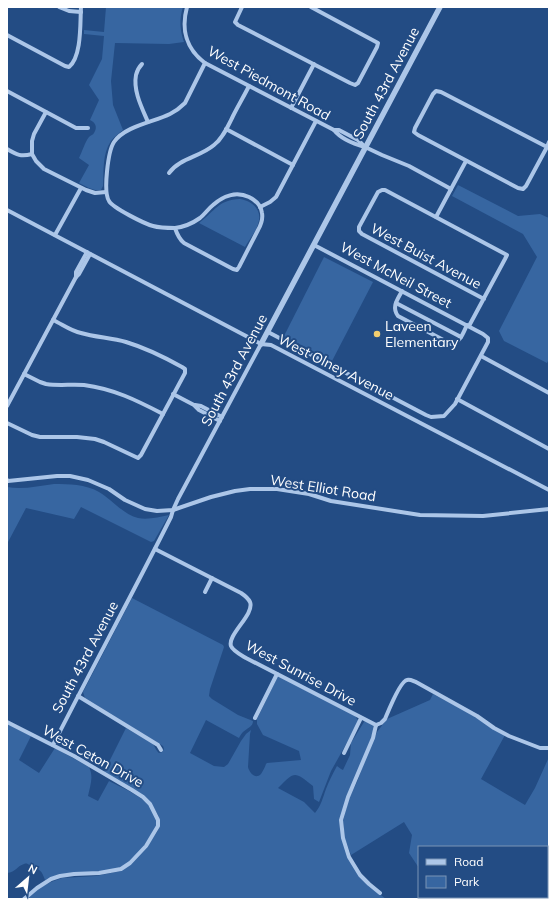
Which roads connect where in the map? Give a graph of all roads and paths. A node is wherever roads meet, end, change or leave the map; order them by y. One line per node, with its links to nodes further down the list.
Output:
1 (59, 7): 6 (street)
2 (187, 7): 8 (street, West Piedmont Road)
3 (242, 7): 10 (street)
4 (311, 7): 10 (street)
5 (440, 7): 20 (street, South 43rd Avenue)
6 (81, 10): 7 (street)
7 (7, 35)
8 (205, 62): 11 (street, West Piedmont Road); 16 (street)
9 (142, 64): 16 (street)
10 (314, 64): 13 (street)
11 (249, 86): 13 (street, West Piedmont Road); 18 (street)
12 (7, 91): 14 (street)
13 (291, 108): 15 (street, West Piedmont Road)
14 (46, 112): 17 (street); 23 (street)
15 (316, 121): 20 (street, West Piedmont Road); 25 (street)
16 (148, 122): 29 (street)
17 (88, 128)
18 (226, 129): 25 (street); 26 (street)
19 (549, 142): 21 (street)
20 (365, 147): 28 (street, West Piedmont Road); 35 (street, South 43rd Avenue)
21 (547, 147): 24 (street); 24 (street)
22 (7, 149): 23 (street)
23 (32, 154): 27 (street)
24 (466, 161): 28 (street)
25 (293, 165): 30 (street)
26 (169, 173)
27 (80, 188): 29 (street); 34 (street)
28 (451, 189): 32 (street)
29 (106, 192): 33 (street)
30 (260, 207): 33 (street); 33 (street)
31 (7, 210): 34 (street, West Olney Avenue)
32 (436, 217): 38 (street); 38 (street, West Buist Avenue)
33 (175, 228)
34 (55, 235): 36 (street, West Olney Avenue)
35 (314, 245): 37 (street, West McNeil Street); 42 (street, South 43rd Avenue)
36 (88, 253): 40 (street); 44 (street, West Olney Avenue)
37 (402, 291): 39 (street); 41 (street, West McNeil Street)
38 (484, 299): 41 (street)
39 (396, 303): 43 (street); 43 (street)
40 (53, 320): 46 (street); 48 (street)
41 (468, 326): 43 (street); 45 (street, West McNeil Street)
42 (268, 332): 44 (street, South 43rd Avenue); 49 (street)
43 (461, 337)
44 (261, 344): 55 (street, South 43rd Avenue); 59 (street, West Olney Avenue)
45 (480, 356): 47 (street); 49 (street)
46 (24, 374): 51 (street); 53 (street)
47 (549, 392)
48 (174, 394): 50 (street); 53 (street)
49 (457, 399): 57 (street)
50 (194, 405): 52 (street); 54 (street)
51 (7, 406)
52 (208, 409): 54 (street); 55 (street)
53 (163, 414): 56 (street)
54 (205, 414): 55 (street)
55 (221, 419): 61 (street, South 43rd Avenue)
56 (7, 423)
57 (549, 449)
58 (7, 480): 61 (street, West Elliot Road)
59 (549, 490)
60 (549, 509): 61 (street, West Elliot Road)
61 (173, 510): 62 (street, South 43rd Avenue)
62 (155, 549): 63 (street, West Sunrise Drive); 66 (street, South 43rd Avenue)
63 (212, 578): 64 (street); 65 (street, West Sunrise Drive)
64 (205, 592)
65 (277, 674): 67 (street); 68 (street, West Sunrise Drive)
66 (78, 696): 71 (street, South 43rd Avenue); 73 (street)
67 (255, 718)
68 (361, 718): 70 (street, West Sunrise Drive); 74 (street)
69 (7, 722): 71 (street, West Ceton Drive)
70 (376, 725): 72 (street); 75 (street)
71 (53, 745): 76 (street, West Ceton Drive)
72 (549, 748)
73 (161, 750)
74 (344, 753)
75 (380, 893)
76 (24, 899)

